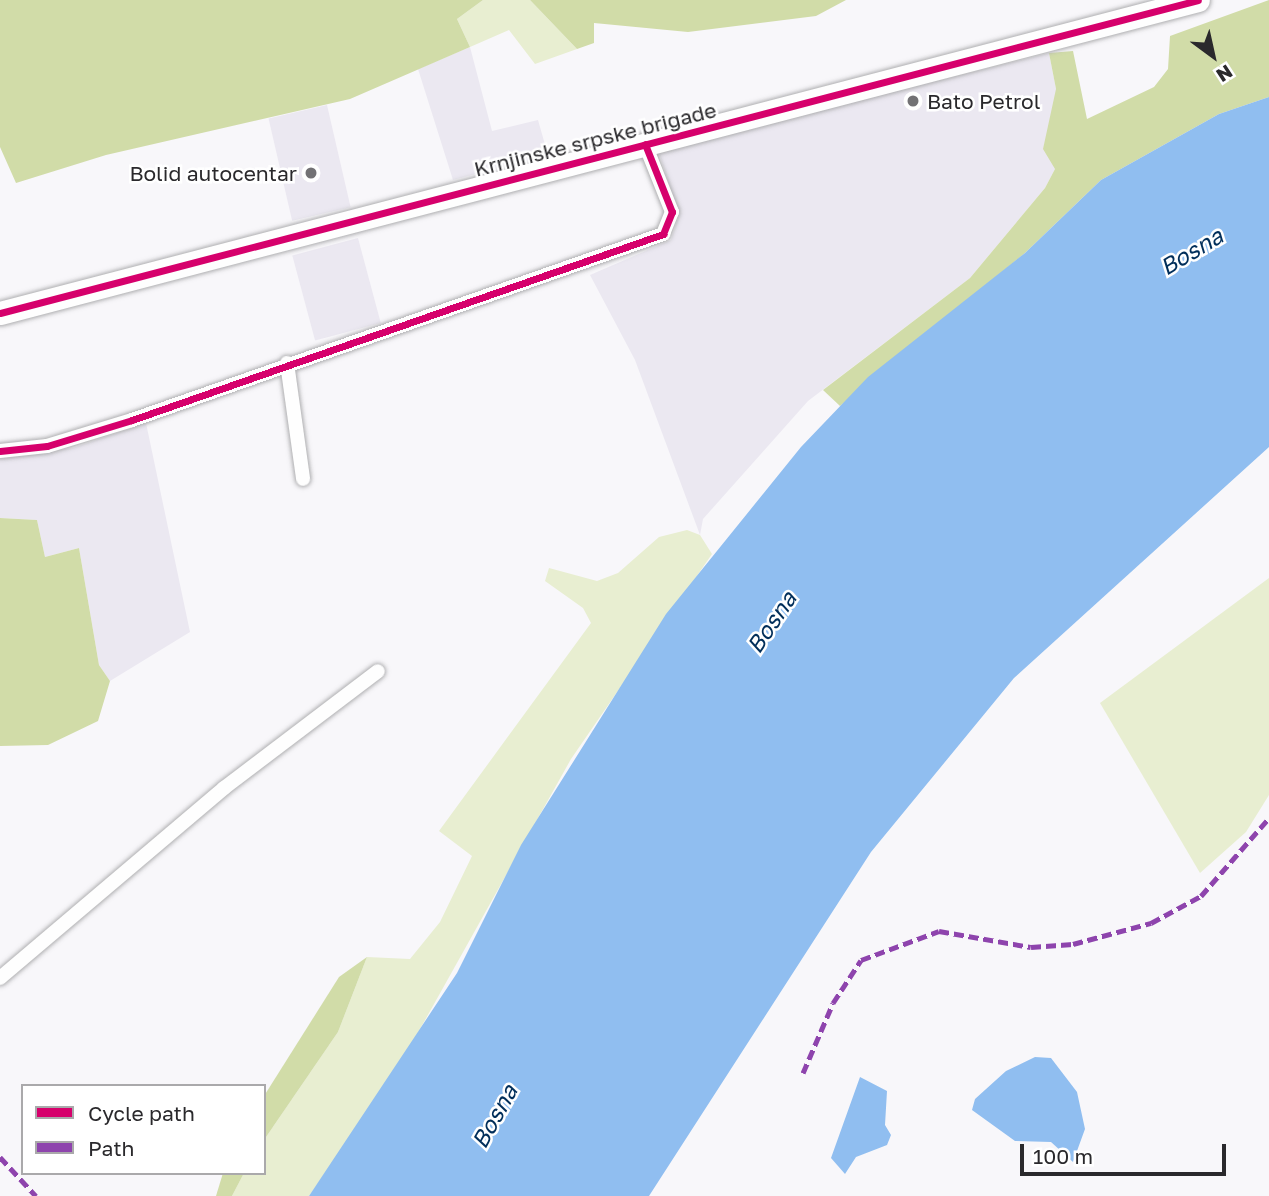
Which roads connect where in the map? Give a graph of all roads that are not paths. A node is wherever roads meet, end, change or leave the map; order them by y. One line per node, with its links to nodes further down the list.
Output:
1 (1198, 0): 2 (main road, Krnjinske srpske brigade)
2 (645, 144): 3 (main road, Krnjinske srpske brigade); 4 (street)
3 (0, 313)
4 (287, 363): 5 (street); 6 (street)
5 (0, 451)
6 (303, 479)
7 (378, 671): 8 (street)
8 (0, 978)

